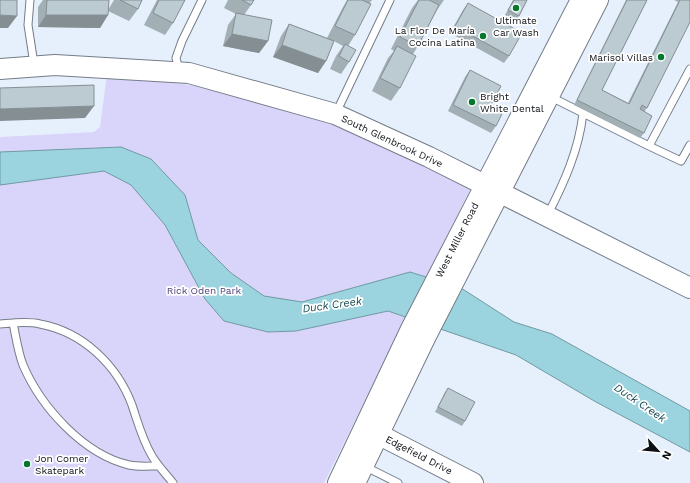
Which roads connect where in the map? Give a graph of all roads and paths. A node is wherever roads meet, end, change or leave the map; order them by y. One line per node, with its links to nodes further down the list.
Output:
1 (30, 0): 6 (lane)
2 (202, 0): 9 (lane)
3 (390, 0): 12 (lane)
4 (581, 0): 15 (street, West Miller Road)
5 (598, 0): 10 (street, West Miller Road)
6 (35, 67): 7 (street, South Glenbrook Drive); 9 (street, South Glenbrook Drive)
7 (0, 68)
8 (690, 69): 14 (lane)
9 (179, 72): 12 (street, South Glenbrook Drive)
10 (549, 96): 11 (lane); 15 (street, West Miller Road)
11 (584, 113): 14 (lane); 16 (lane)
12 (336, 114): 15 (street, South Glenbrook Drive)
13 (690, 145): 14 (lane)
14 (649, 146)
15 (493, 189): 16 (street, South Glenbrook Drive); 20 (street, West Miller Road)
16 (547, 217): 17 (street, South Glenbrook Drive)
17 (690, 288)
18 (13, 323): 19 (lane); 21 (lane); 21 (lane)
19 (0, 324)
20 (372, 431): 22 (street, West Miller Road); 25 (street, West Miller Road); 28 (street, Edgefield Drive)
21 (160, 466): 24 (lane)
22 (360, 474): 23 (lane)
23 (384, 476): 26 (lane); 27 (lane)
24 (173, 483)
25 (338, 483)
26 (381, 483)
27 (398, 483)
28 (473, 483)

